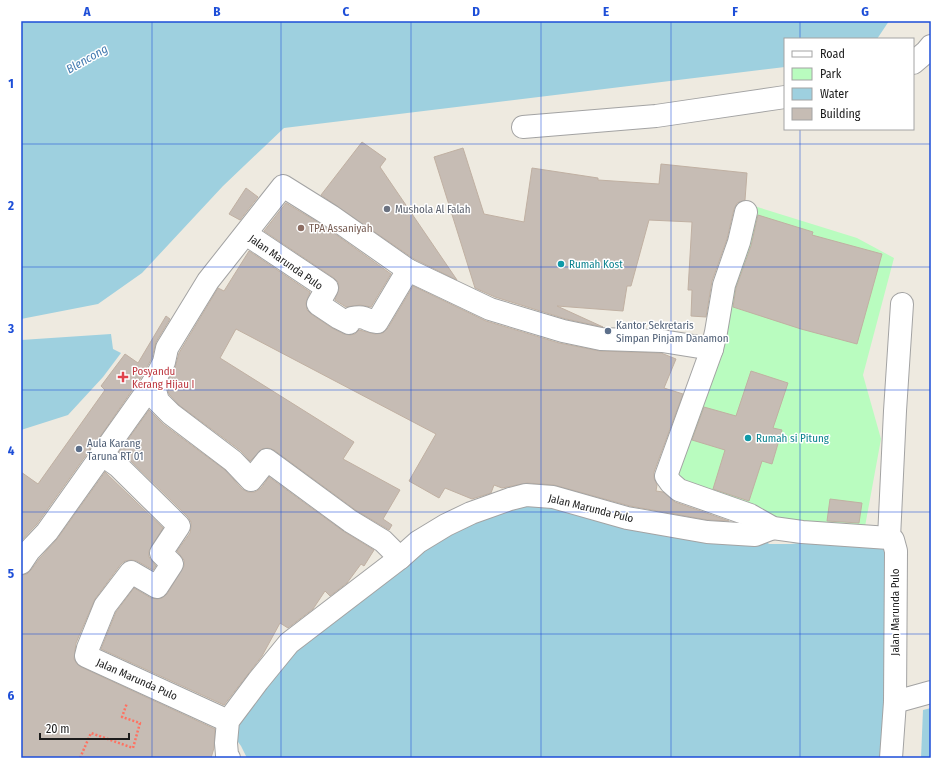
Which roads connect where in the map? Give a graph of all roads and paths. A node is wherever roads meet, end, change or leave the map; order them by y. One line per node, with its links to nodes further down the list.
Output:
1 (931, 46): 2 (street)
2 (914, 62)
3 (784, 97): 4 (street)
4 (523, 127)
5 (746, 212): 9 (street, Jalan Marunda Pulo)
6 (246, 234): 7 (street, Jalan Marunda Pulo); 7 (street, Jalan Marunda Pulo); 10 (street, Jalan Marunda Pulo)
7 (408, 270): 9 (street, Jalan Marunda Pulo)
8 (902, 304): 13 (street)
9 (712, 349): 12 (street, Jalan Marunda Pulo)
10 (153, 383): 11 (street, Jalan Marunda Pulo); 15 (street)
11 (102, 454): 14 (street, Jalan Marunda Pulo); 16 (street, Jalan Marunda Pulo)
12 (773, 528): 13 (street, Jalan Marunda Pulo); 15 (street, Jalan Marunda Pulo)
13 (889, 538): 18 (street, Jalan Marunda Pulo)
14 (24, 553)
15 (400, 558): 19 (street, Jalan Marunda Pulo)
16 (137, 679): 19 (street, Jalan Marunda Pulo); 20 (path)
17 (931, 692): 18 (street)
18 (895, 702): 22 (street, Jalan Marunda Pulo)
19 (228, 721): 21 (street)
20 (80, 758)
21 (229, 758)
22 (890, 758)

